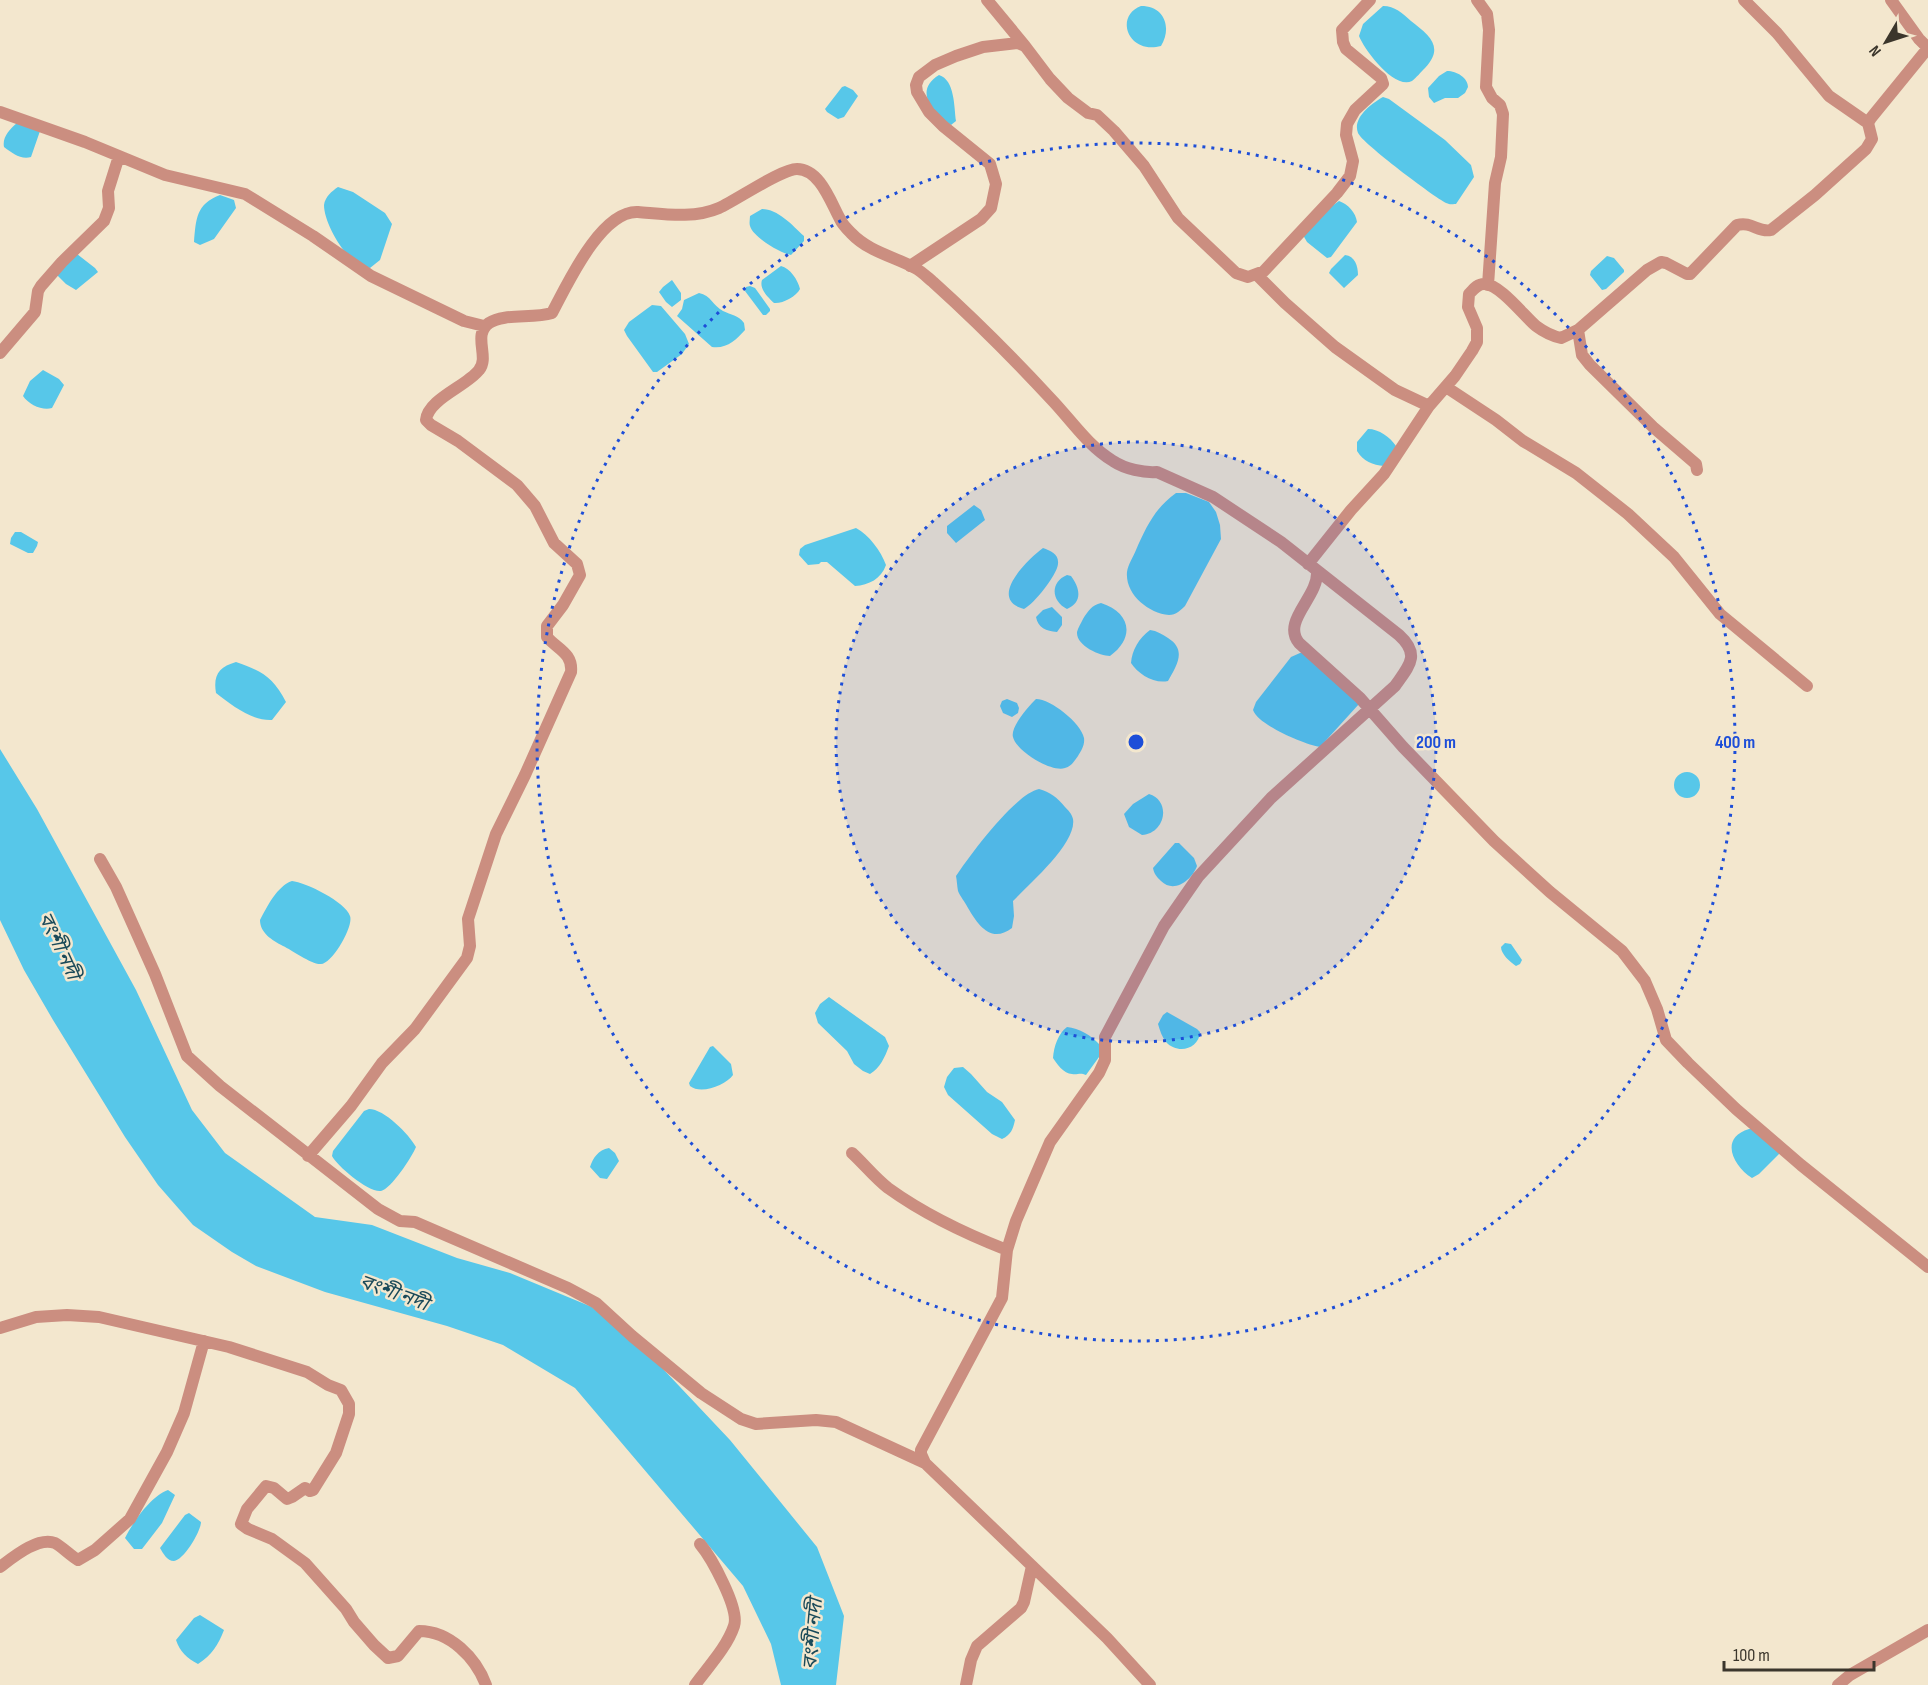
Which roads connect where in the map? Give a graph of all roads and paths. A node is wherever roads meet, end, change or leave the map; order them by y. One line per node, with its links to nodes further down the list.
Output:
1 (987, 0): 6 (street)
2 (1370, 0): 11 (street)
3 (1477, 0): 12 (street)
4 (1744, 0): 8 (street)
5 (1891, 0): 8 (street)
6 (1025, 46): 10 (street); 11 (street)
7 (0, 112): 9 (street)
8 (1868, 123): 14 (street)
9 (119, 156): 13 (street); 15 (street)
10 (910, 266): 13 (street); 19 (street)
11 (1257, 275): 17 (street)
12 (1488, 285): 14 (street); 16 (street)
13 (484, 327): 24 (street)
14 (1578, 330): 18 (street)
15 (0, 353)
16 (1446, 387): 17 (street); 20 (street)
17 (1429, 406): 19 (street)
18 (1697, 470)
19 (1312, 567): 21 (street); 21 (street)
20 (1807, 686)
21 (1370, 709): 25 (street); 26 (street)
22 (100, 859): 24 (street)
23 (852, 1153): 25 (street)
24 (308, 1156): 29 (street)
25 (1007, 1250): 29 (street)
26 (1928, 1267)
27 (0, 1328): 28 (street)
28 (204, 1341): 32 (street); 34 (street)
29 (925, 1462): 31 (street)
30 (700, 1544): 35 (street)
31 (1032, 1566): 36 (street); 37 (street)
32 (0, 1567)
33 (1928, 1630): 38 (street)
34 (486, 1685)
35 (695, 1685)
36 (966, 1685)
37 (1150, 1685)
38 (1838, 1685)

